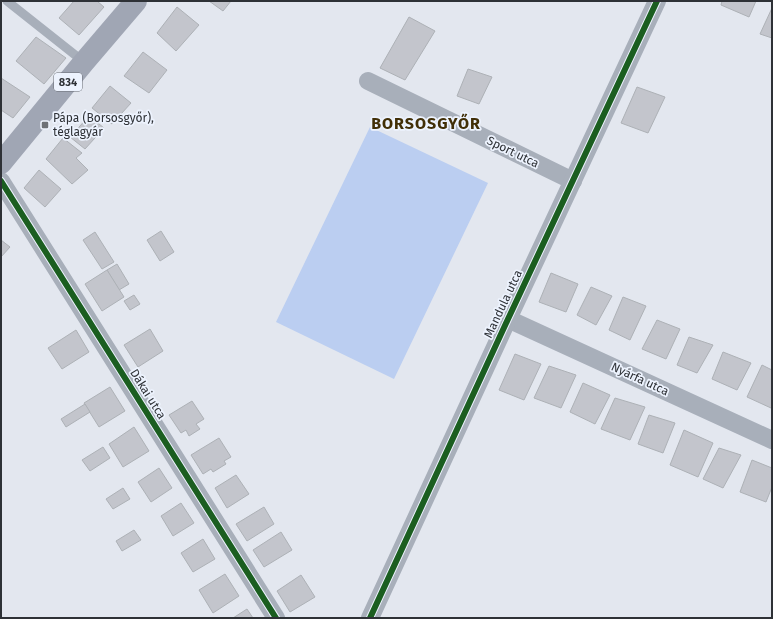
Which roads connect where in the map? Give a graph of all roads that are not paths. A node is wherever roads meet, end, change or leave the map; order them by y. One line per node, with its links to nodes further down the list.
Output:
1 (7, 1): 4 (lane)
2 (136, 1): 4 (main road, 834)
3 (657, 1): 8 (street, Mandula utca)
4 (84, 62): 6 (main road, 834)
5 (368, 81): 8 (street, Sport utca)
6 (1, 163)
7 (1, 181): 11 (street, Dákai utca)
8 (573, 181): 9 (street, Mandula utca)
9 (508, 319): 10 (street, Nyárfa utca); 12 (street, Mandula utca)
10 (772, 440)
11 (276, 618)
12 (370, 618)

